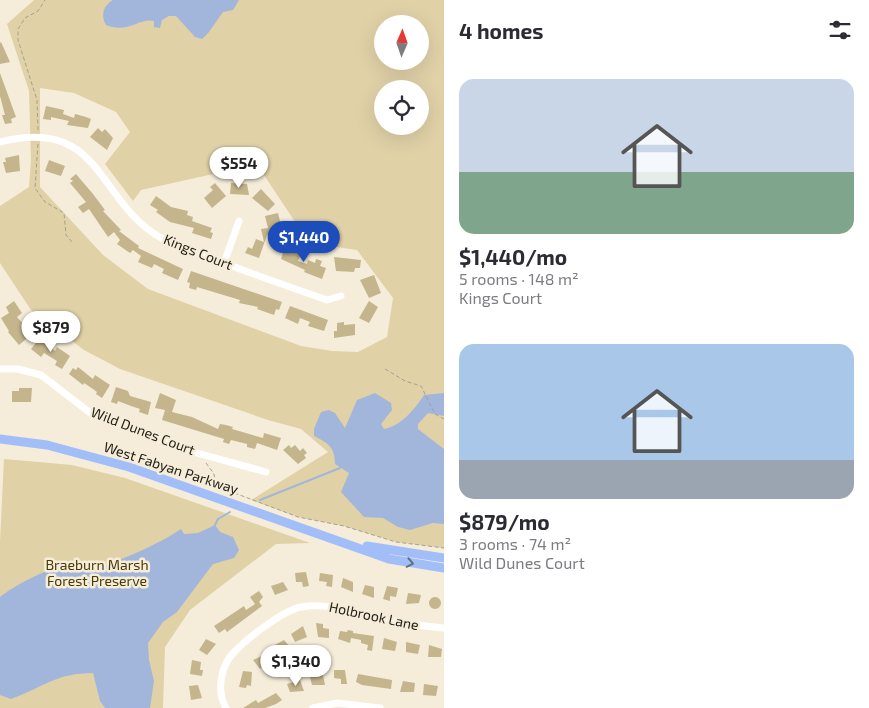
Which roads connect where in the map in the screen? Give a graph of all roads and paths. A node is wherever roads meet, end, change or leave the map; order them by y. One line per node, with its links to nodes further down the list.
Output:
1 (45, 0): 2 (path)
2 (39, 137): 3 (street, Kings Court); 5 (path); 6 (street, Kings Court)
3 (0, 142)
4 (240, 221): 6 (street)
5 (73, 243)
6 (224, 263): 7 (street, Kings Court)
7 (341, 296)
8 (0, 369): 12 (street, Wild Dunes Court)
9 (385, 369): 10 (path)
10 (444, 419)
11 (0, 439): 14 (main road, West Fabyan Parkway)
12 (198, 453): 13 (street, Wild Dunes Court); 15 (path)
13 (266, 472)
14 (330, 538): 16 (main road, West Fabyan Parkway); 17 (main road, West Fabyan Parkway, one-way to 17)
15 (444, 548)
16 (444, 558)
17 (444, 568)
18 (444, 628): 19 (street, Holbrook Lane)
19 (226, 708)
20 (313, 708): 21 (street)
21 (380, 708)

